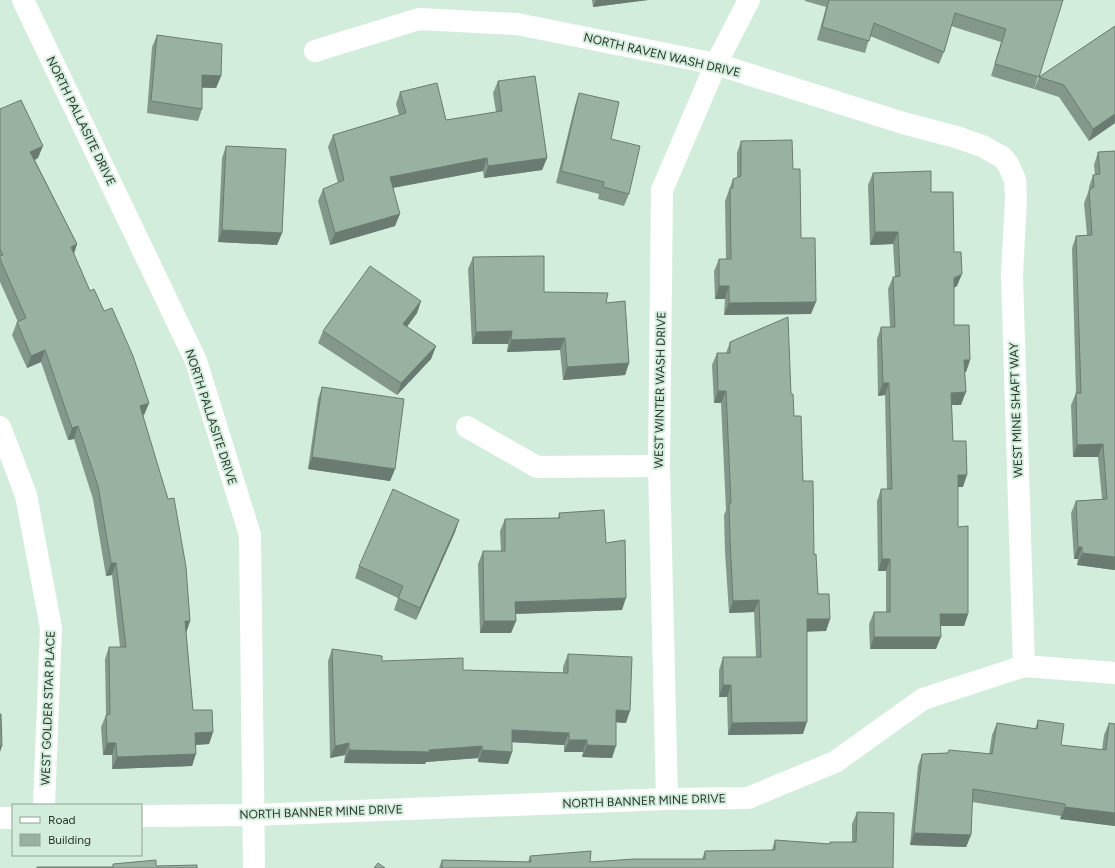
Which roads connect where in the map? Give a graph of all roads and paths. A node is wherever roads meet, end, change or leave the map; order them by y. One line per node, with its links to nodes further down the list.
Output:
1 (23, 0): 13 (street, NORTH PALLASITE DRIVE)
2 (749, 0): 4 (street, WEST WINTER WASH DRIVE)
3 (315, 51): 4 (street, NORTH RAVEN WASH DRIVE)
4 (716, 64): 5 (street, NORTH RAVEN WASH DRIVE); 8 (street, WEST WINTER WASH DRIVE)
5 (1002, 158): 9 (street, WEST MINE SHAFT WAY)
6 (0, 426): 12 (street, WEST GOLDER STAR PLACE)
7 (466, 427): 8 (street)
8 (659, 466): 11 (street, WEST WINTER WASH DRIVE)
9 (1024, 666): 10 (street, NORTH BANNER MINE DRIVE); 11 (street, NORTH BANNER MINE DRIVE)
10 (1115, 673)
11 (667, 799): 13 (street, NORTH BANNER MINE DRIVE)
12 (44, 804)
13 (253, 815): 14 (street, NORTH BANNER MINE DRIVE); 17 (street, NORTH PALLASITE DRIVE)
14 (142, 816)
15 (0, 818): 16 (street)
16 (12, 818)
17 (254, 868)

